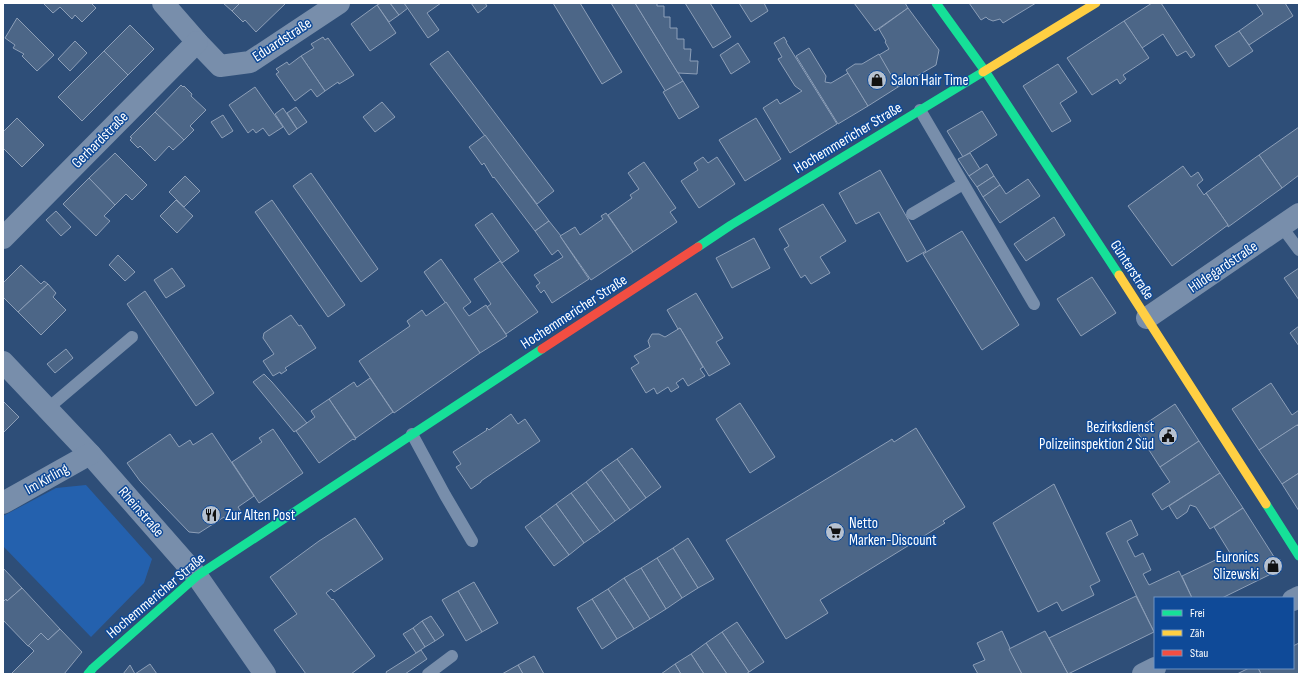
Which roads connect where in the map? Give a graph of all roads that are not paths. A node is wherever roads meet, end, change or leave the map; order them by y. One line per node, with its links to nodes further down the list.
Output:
1 (163, 3): 5 (street)
2 (339, 3): 5 (street, Eduardstraße)
3 (936, 3): 6 (street, Günterstraße)
4 (1096, 3): 6 (street, Hochemmericher Straße)
5 (197, 42): 11 (street, Gerhardstraße)
6 (985, 71): 7 (street, Hochemmericher Straße); 14 (street, Günterstraße)
7 (920, 110): 8 (lane); 18 (street, Hochemmericher Straße)
8 (964, 184): 9 (lane); 13 (lane)
9 (912, 214)
10 (1291, 221): 12 (lane); 14 (street, Hildegardstraße)
11 (3, 238)
12 (1299, 250)
13 (1034, 304)
14 (1147, 318): 22 (street, Günterstraße)
15 (132, 337): 17 (lane)
16 (3, 362): 17 (street, Rheinstraße)
17 (47, 409): 19 (street, Rheinstraße)
18 (412, 434): 21 (lane); 23 (street, Hochemmericher Straße)
19 (90, 454): 20 (street, Im Kirling); 23 (street, Rheinstraße)
20 (3, 503)
21 (472, 541)
22 (1299, 556)
23 (197, 576): 26 (street, Hochemmericher Straße); 27 (street, Rheinstraße)
24 (452, 656): 28 (lane)
25 (1154, 668): 29 (street)
26 (88, 674)
27 (265, 674)
28 (428, 674)
29 (1143, 674)

